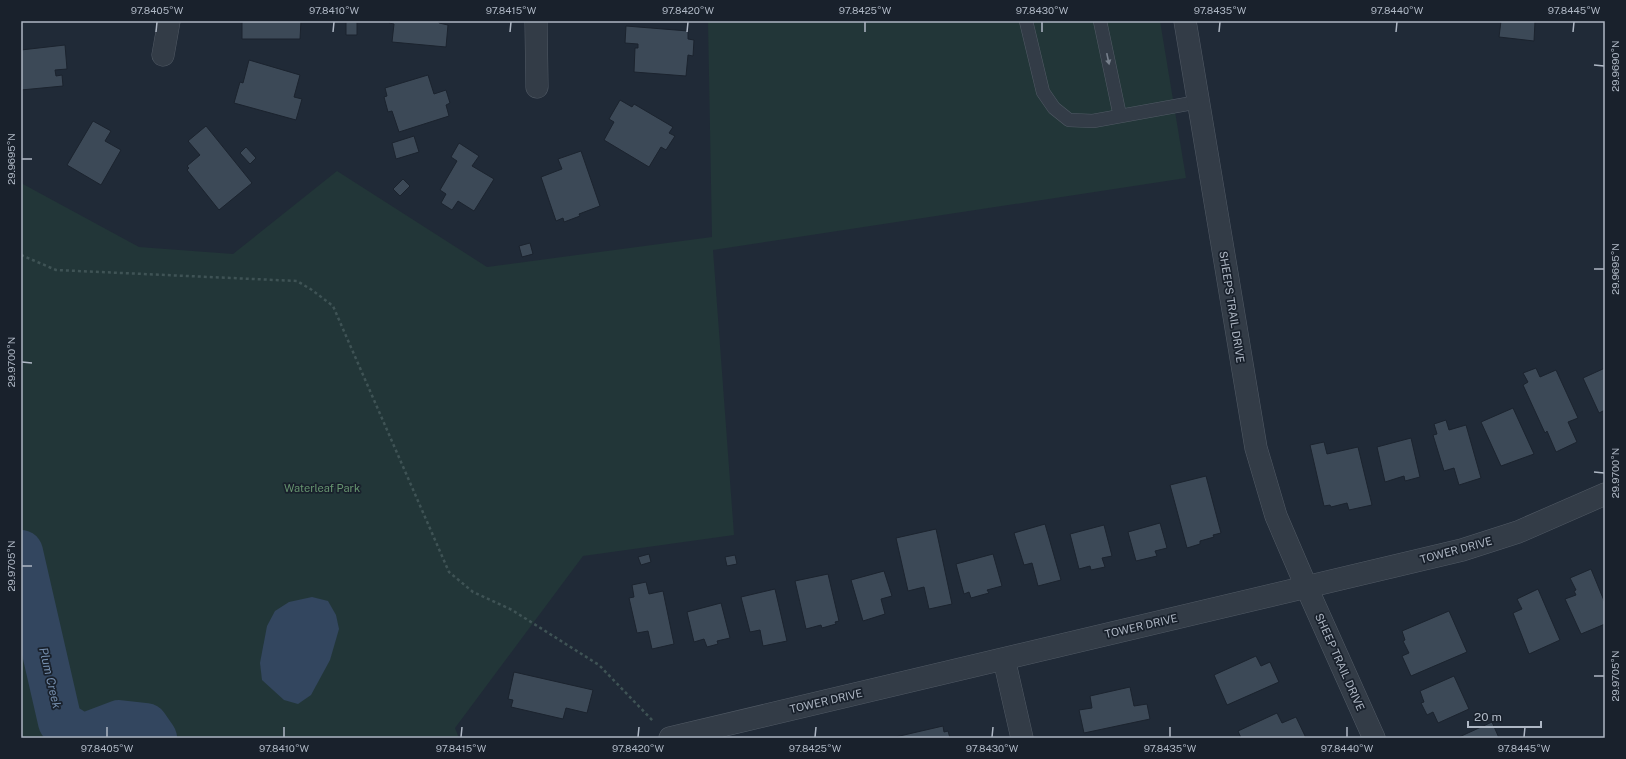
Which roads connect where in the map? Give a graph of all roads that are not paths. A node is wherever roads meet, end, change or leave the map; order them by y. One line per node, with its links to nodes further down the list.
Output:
1 (169, 21): 6 (street)
2 (536, 21): 7 (street)
3 (1026, 21): 9 (lane)
4 (1100, 21): 9 (lane, one-way to 9)
5 (1185, 21): 8 (street, SHEEPS TRAIL DRIVE)
6 (163, 56)
7 (537, 86)
8 (1198, 102): 9 (lane); 11 (street, SHEEPS TRAIL DRIVE)
9 (1120, 116)
10 (1605, 494): 11 (street, TOWER DRIVE)
11 (1306, 586): 12 (street, TOWER DRIVE); 15 (street, SHEEP TRAIL DRIVE)
12 (1004, 659): 13 (street, TOWER DRIVE); 14 (street)
13 (670, 738)
14 (1022, 738)
15 (1374, 738)

